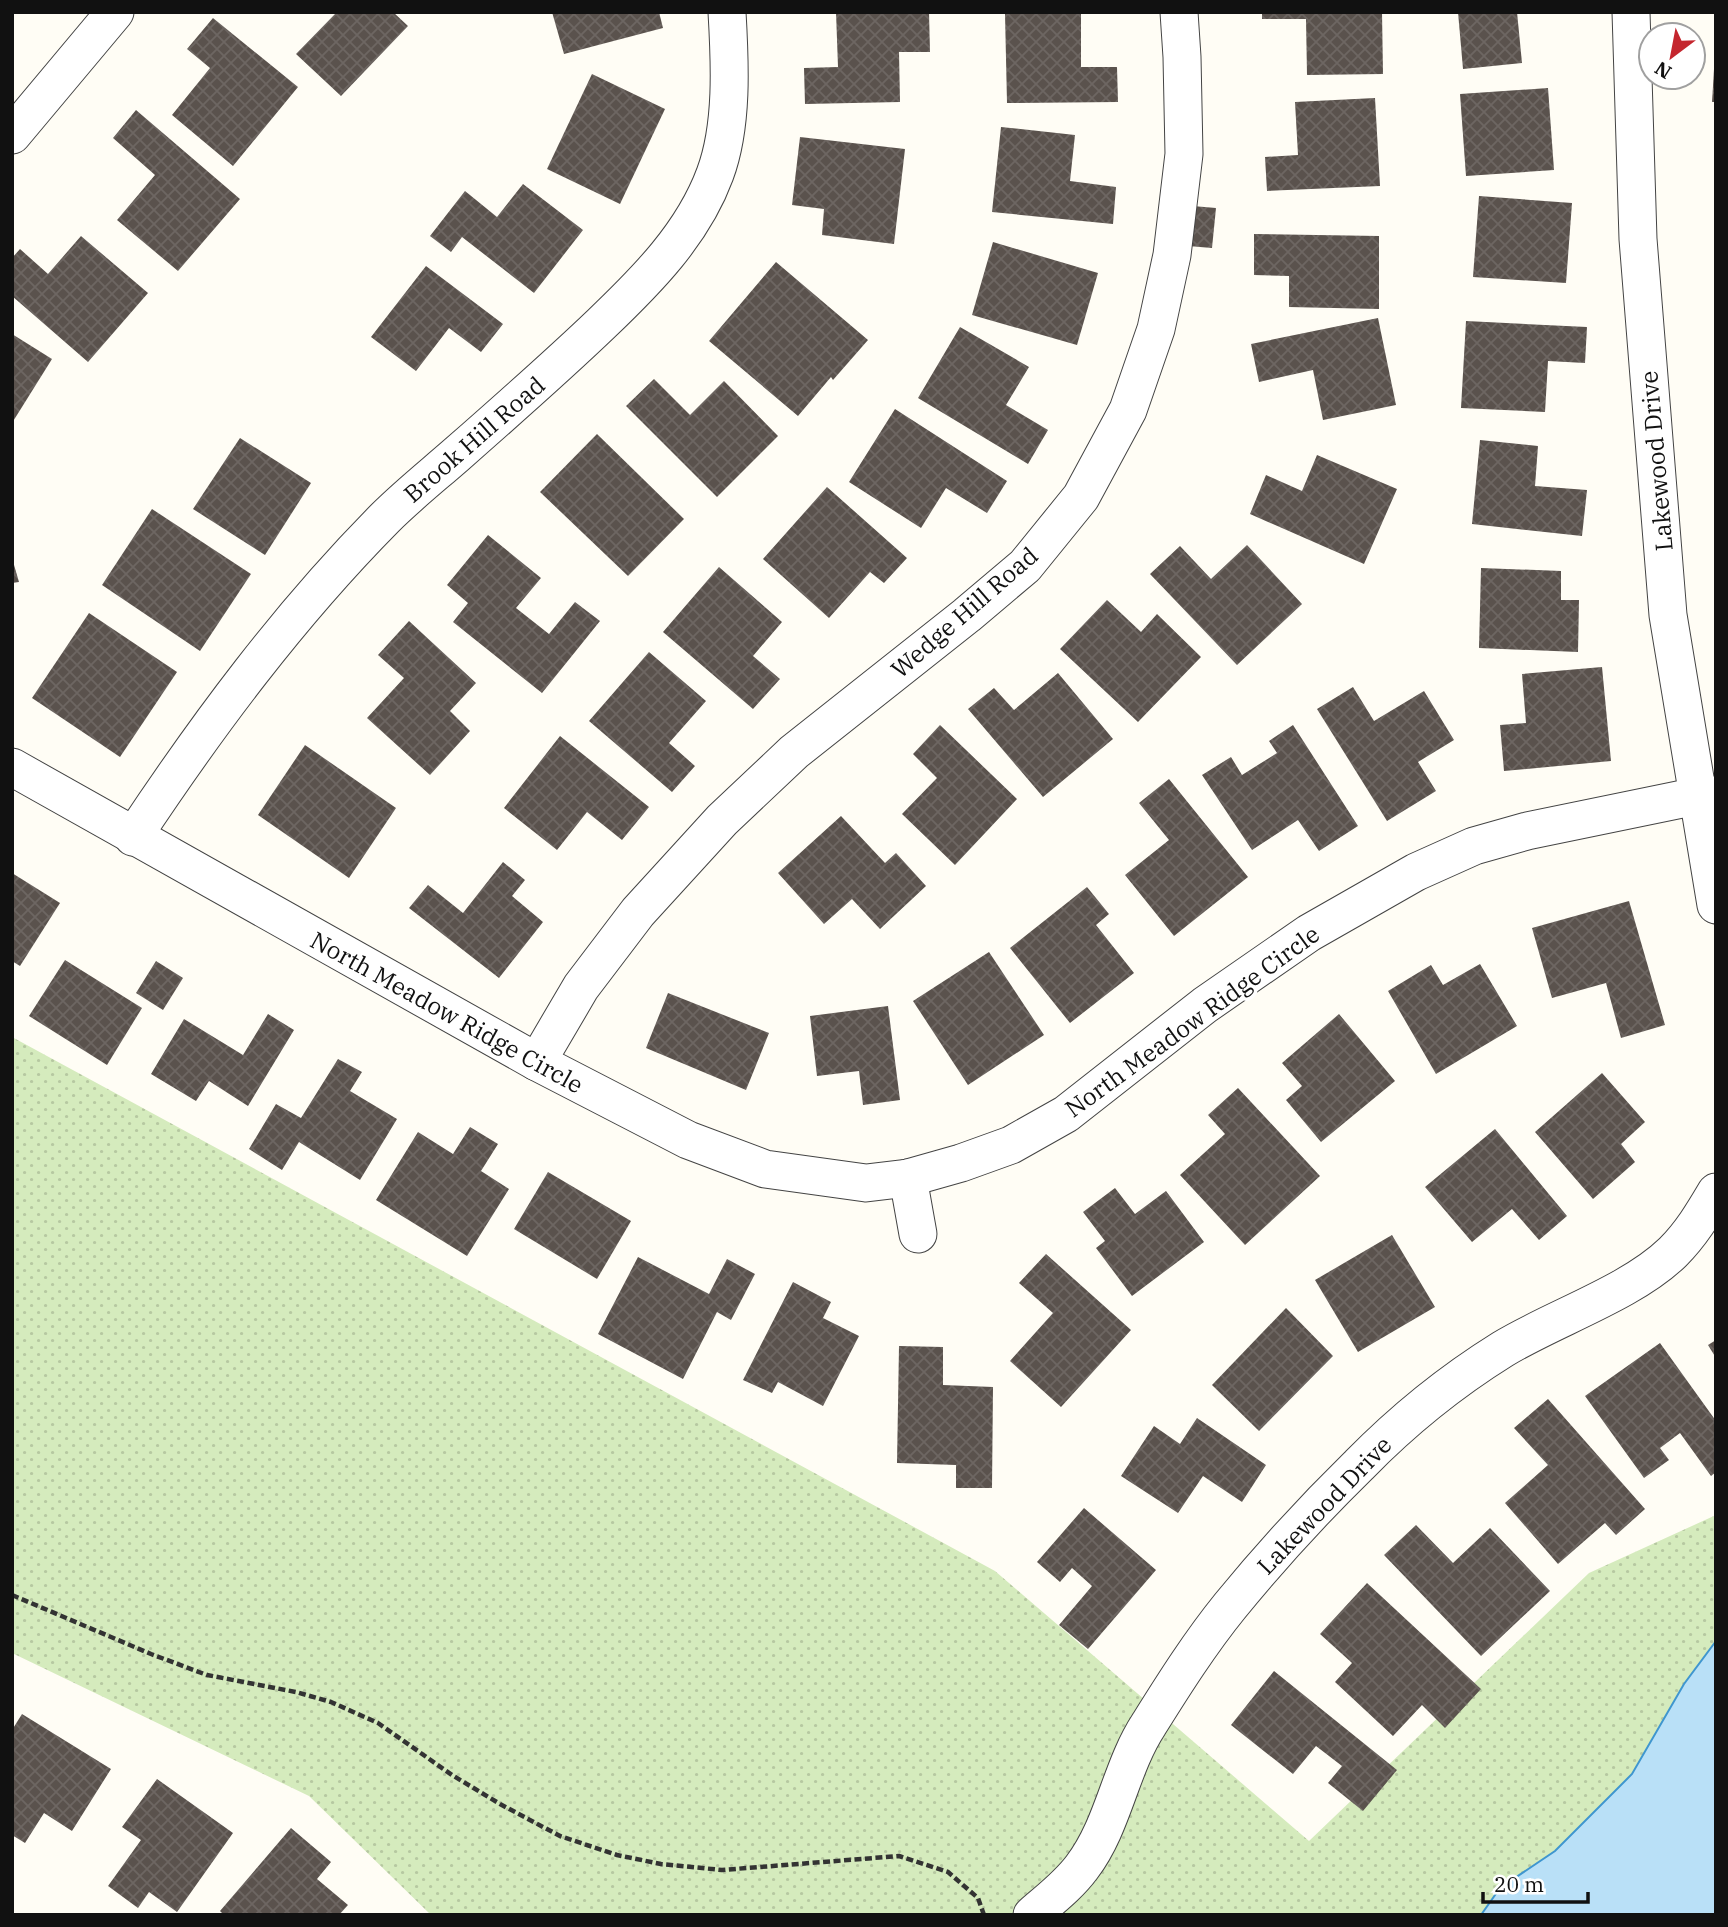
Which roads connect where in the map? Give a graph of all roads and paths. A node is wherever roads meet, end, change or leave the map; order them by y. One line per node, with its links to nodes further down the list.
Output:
1 (115, 12): 5 (street)
2 (727, 12): 8 (street, Brook Hill Road)
3 (1179, 12): 10 (street, Wedge Hill Road)
4 (1631, 12): 7 (street, Lakewood Drive)
5 (12, 135)
6 (12, 767): 8 (street, North Meadow Ridge Circle)
7 (1706, 795): 9 (street, Lakewood Drive); 11 (street, North Meadow Ridge Circle)
8 (133, 836): 10 (street, North Meadow Ridge Circle)
9 (1716, 905)
10 (537, 1062): 11 (street, North Meadow Ridge Circle)
11 (908, 1178): 13 (street)
12 (1716, 1192): 16 (street, Lakewood Drive)
13 (918, 1234)
14 (12, 1595): 15 (path)
15 (984, 1915)
16 (1032, 1915)

